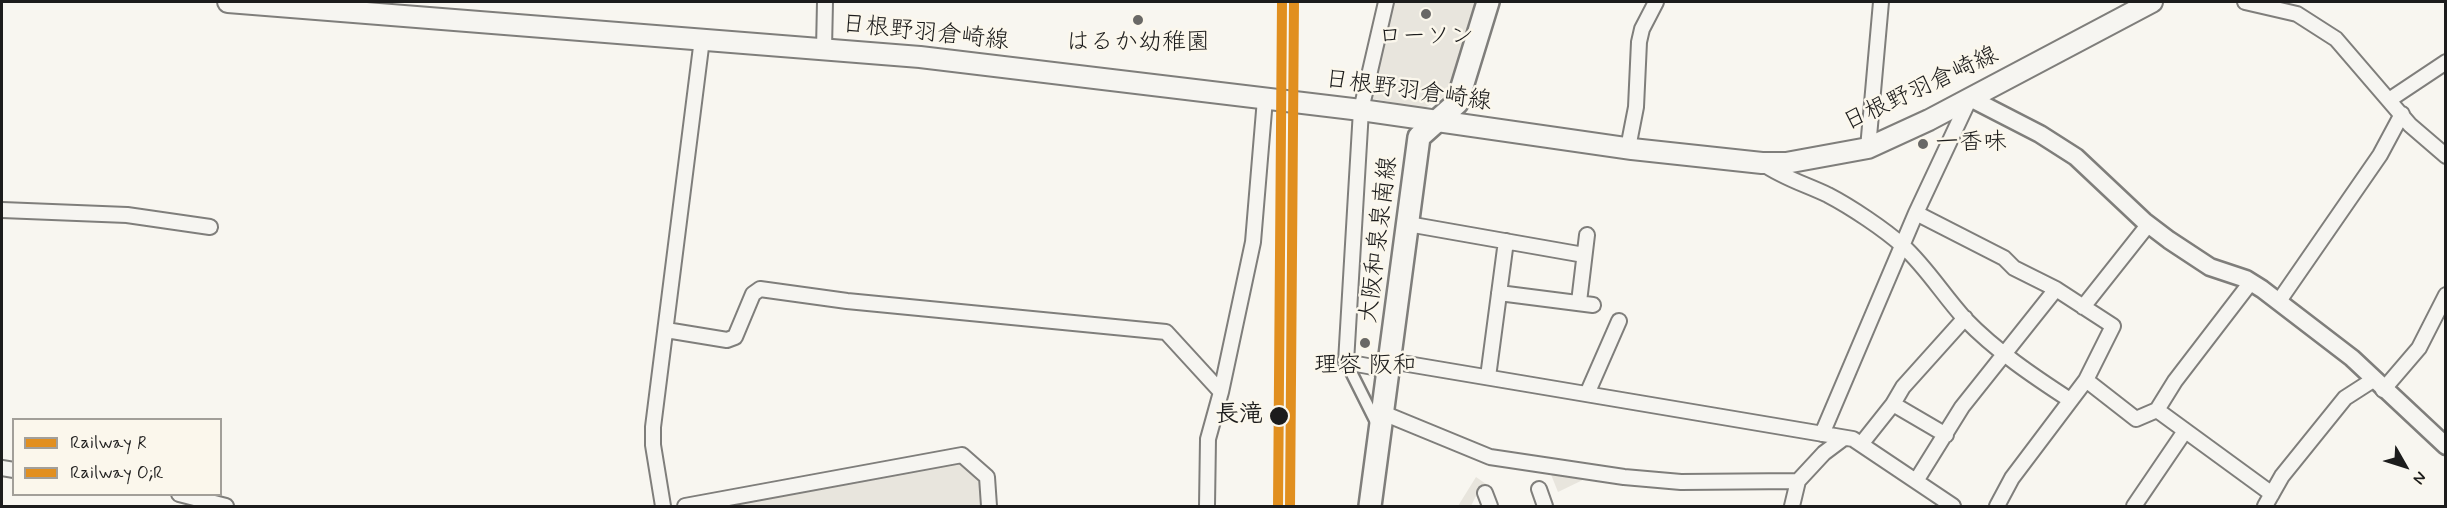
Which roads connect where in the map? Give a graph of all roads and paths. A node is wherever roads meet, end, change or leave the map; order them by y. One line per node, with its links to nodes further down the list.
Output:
1 (228, 2): 9 (main road, 日根野羽倉崎線)
2 (825, 2): 11 (street)
3 (1386, 2): 16 (street)
4 (1488, 2): 18 (main road, 大阪和泉泉南線)
5 (1656, 2): 19 (street)
6 (1881, 2): 20 (street)
7 (2151, 2): 14 (main road, 日根野羽倉崎線)
8 (2246, 2): 15 (street)
9 (343, 5): 10 (main road, 日根野羽倉崎線)
10 (702, 39): 11 (main road, 日根野羽倉崎線); 40 (street)
11 (824, 49): 13 (main road, 日根野羽倉崎線)
12 (2445, 62): 15 (street)
13 (1265, 99): 16 (main road, 日根野羽倉崎線); 47 (street)
14 (1970, 99): 20 (main road, 日根野羽倉崎線); 24 (street); 26 (street)
15 (2389, 100): 17 (street)
16 (1361, 110): 18 (main road, 日根野羽倉崎線); 42 (street)
17 (2402, 114): 21 (street); 36 (street)
18 (1434, 121): 19 (main road, 日根野羽倉崎線); 25 (main road, 大阪和泉泉南線)
19 (1628, 148): 22 (main road, 日根野羽倉崎線)
20 (1868, 148): 22 (main road, 日根野羽倉崎線)
21 (2445, 156)
22 (1762, 163): 30 (street)
23 (2, 210): 27 (street)
24 (1916, 213): 30 (street); 33 (street)
25 (1408, 224): 29 (street); 43 (main road, 大阪和泉泉南線)
26 (2148, 225): 32 (street); 37 (street)
27 (210, 227)
28 (1587, 235): 31 (street)
29 (1506, 241): 31 (street); 34 (street)
30 (1902, 245): 38 (street); 54 (street)
31 (1584, 255): 34 (street)
32 (2251, 282): 36 (street); 51 (street)
33 (2056, 289): 37 (street); 41 (street)
34 (1499, 293): 44 (street)
35 (2445, 295): 46 (street)
36 (2279, 301): 46 (street)
37 (2083, 307): 45 (street)
38 (1965, 318): 41 (street); 50 (street)
39 (1619, 321): 48 (street)
40 (666, 330): 47 (street); 65 (street)
41 (2005, 354): 49 (street); 55 (street)
42 (1346, 362): 43 (street); 52 (street)
43 (1390, 365): 44 (street); 52 (main road, 大阪和泉泉南線)
44 (1488, 377): 48 (street)
45 (2086, 380): 49 (street); 51 (street)
46 (2378, 385): 58 (street); 62 (street)
47 (1221, 392): 68 (street)
48 (1587, 394): 54 (street)
49 (2070, 400): 73 (street)
50 (1893, 404): 55 (street); 57 (street)
51 (2157, 410): 53 (street)
52 (1382, 423): 59 (street); 69 (main road, 大阪和泉泉南線)
53 (2185, 431): 62 (street); 74 (street)
54 (1822, 434): 56 (street)
55 (1946, 435): 60 (street)
56 (1844, 438): 57 (street); 59 (street)
57 (1862, 443): 60 (street)
58 (2445, 446)
59 (1798, 481): 71 (street)
60 (1916, 481): 72 (street)
61 (1539, 489): 70 (street)
62 (2272, 494): 75 (street)
63 (182, 496): 64 (street)
64 (226, 507)
65 (663, 507)
66 (684, 507): 67 (street)
67 (989, 507)
68 (1207, 507)
69 (1370, 507)
70 (1545, 507)
71 (1792, 507)
72 (1953, 507)
73 (1997, 507)
74 (2134, 507)
75 (2265, 507)

